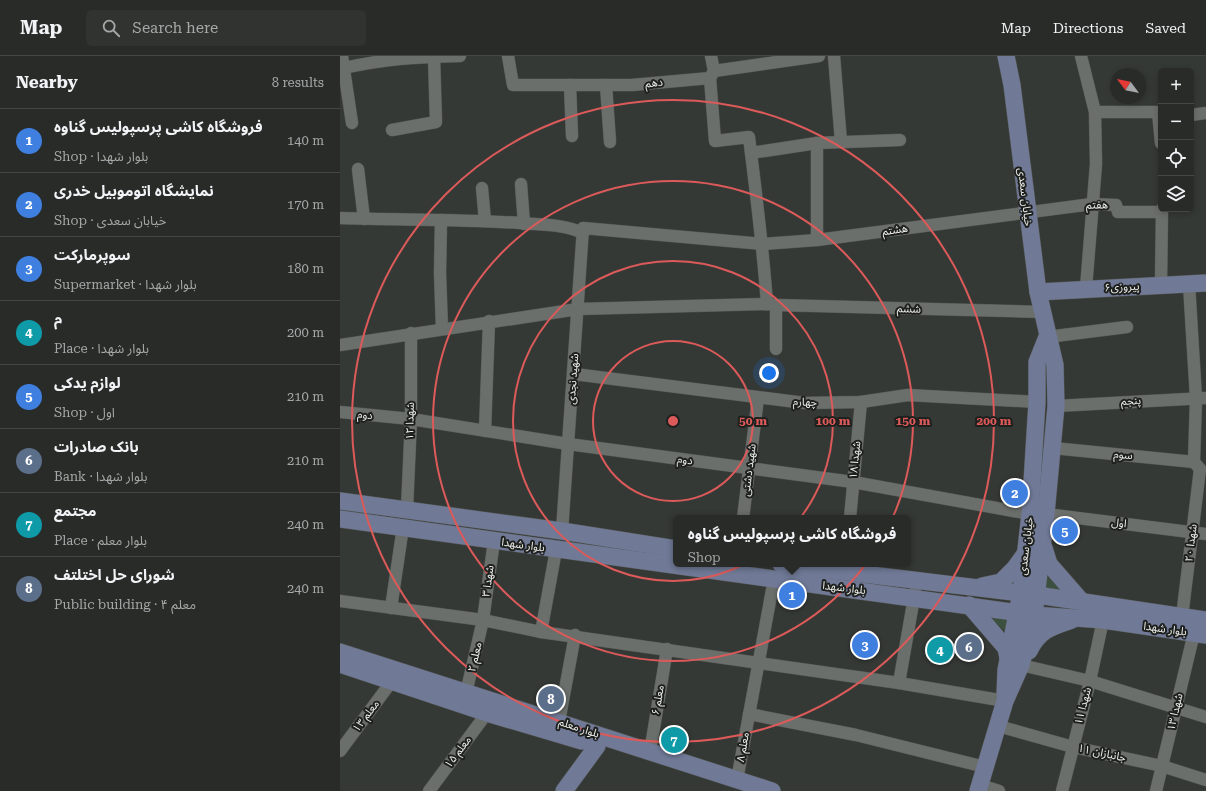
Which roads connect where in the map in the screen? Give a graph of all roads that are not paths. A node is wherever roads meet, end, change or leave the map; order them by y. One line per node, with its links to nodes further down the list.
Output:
1 (342, 56): 10 (street)
2 (434, 56): 3 (street); 10 (street); 19 (street)
3 (460, 56)
4 (508, 56): 12 (street, دهم)
5 (711, 56): 11 (street)
6 (819, 56): 11 (street, دهم)
7 (834, 56): 23 (street)
8 (1006, 56): 31 (main road, خیابان سعدی)
9 (1081, 56): 14 (street)
10 (342, 69): 18 (street)
11 (712, 74): 13 (street, دهم); 25 (street)
12 (570, 85): 13 (street, دهم); 20 (street)
13 (606, 85): 22 (street)
14 (1095, 112): 15 (street); 29 (street)
15 (1158, 112)
16 (1206, 114): 17 (street)
17 (1194, 115)
18 (352, 123)
19 (392, 130)
20 (572, 136)
21 (900, 140): 23 (street)
22 (610, 142)
23 (841, 142): 24 (street)
24 (817, 143): 25 (street); 39 (street)
25 (751, 153): 40 (street)
26 (358, 169): 34 (street)
27 (521, 184): 37 (street)
28 (482, 188): 36 (street)
29 (1092, 204): 30 (street, هفتم); 31 (street, هفتم); 43 (street)
30 (1158, 211)
31 (1027, 212): 39 (street, هشتم); 44 (main road, خیابان سعدی)
32 (1162, 212): 42 (street)
33 (340, 218): 34 (street, هشتم)
34 (364, 219): 35 (street, هشتم)
35 (441, 220): 36 (street, هشتم); 50 (street)
36 (485, 221): 37 (street, هشتم)
37 (524, 224): 38 (street, هشتم)
38 (583, 231): 40 (street, هشتم); 46 (street, شهید نجدی)
39 (817, 240): 40 (street, هشتم)
40 (763, 244): 45 (street)
41 (1198, 283): 42 (main road, پیروزی۶); 57 (street, شهدا ۲۰)
42 (1162, 285): 43 (main road, پیروزی۶)
43 (1086, 288): 44 (main road, پیروزی۶)
44 (1038, 292): 47 (main road, خیابان سعدی)
45 (771, 304): 46 (street, ششم); 47 (street, ششم); 54 (street)
46 (578, 308): 48 (street, ششم); 55 (street, شهید نجدی)
47 (1042, 312): 52 (main road, خیابان سعدی)
48 (489, 321): 50 (street, ششم); 63 (street)
49 (1127, 327): 52 (street)
50 (442, 329): 51 (street, ششم)
51 (411, 333): 53 (street, ششم); 62 (street, شهدا ۱۲)
52 (1047, 337): 59 (main road, خیابان سعدی); 60 (main road, خیابان سعدی)
53 (340, 345)
54 (776, 349)
55 (574, 374): 56 (street, چهارم); 64 (street, شهید نجدی)
56 (758, 398): 58 (street, چهارم); 67 (street, شهید دشتی)
57 (1201, 398): 60 (street, پنجم); 66 (street, شهدا ۲۰)
58 (861, 402): 59 (street, چهارم); 68 (street, شهدا ۱۸)
59 (1037, 402): 71 (main road, خیابان سعدی)
60 (1056, 406): 65 (main road, خیابان سعدی)
61 (340, 412): 62 (street, دوم)
62 (410, 419): 63 (street, دوم); 70 (street, شهدا ۱۲)
63 (485, 431): 64 (street, دوم)
64 (568, 444): 67 (street, دوم); 76 (street, شهید نجدی)
65 (1053, 448): 66 (street, سوم); 71 (main road, خیابان سعدی)
66 (1200, 466): 77 (street, شهدا ۲۰)
67 (749, 468): 68 (street, دوم); 72 (street, شهید دشتی)
68 (853, 482): 71 (street, دوم); 73 (street, شهدا ۱۸)
69 (340, 501): 70 (main road, بلوار شهدا)
70 (407, 509): 76 (main road, بلوار شهدا)
71 (1038, 514): 77 (street, اول); 80 (main road, خیابان سعدی); 83 (main road, خیابان سعدی)
72 (743, 515)
73 (850, 515)
74 (340, 519): 75 (main road, بلوار شهدا)
75 (402, 528): 79 (main road, بلوار شهدا); 96 (street)
76 (562, 531): 81 (main road, بلوار شهدا)
77 (1192, 532): 78 (street, اول); 100 (street, شهدا ۲۰)
78 (1206, 534)
79 (494, 541): 82 (main road, بلوار شهدا); 101 (street, شهدا ۳)
80 (1043, 545): 92 (main road, خیابان سعدی); 97 (main road)
81 (673, 549)
82 (556, 550): 84 (main road, بلوار شهدا); 104 (street)
83 (1025, 554): 90 (main road); 91 (main road, خیابان سعدی)
84 (673, 566)
85 (684, 567): 88 (main road, بلوار شهدا)
86 (829, 567): 87 (main road, بلوار شهدا)
87 (845, 568): 89 (main road, بلوار شهدا)
88 (774, 579): 93 (main road, بلوار شهدا); 109 (street, معلم ۸)
89 (916, 580): 90 (main road, بلوار شهدا); 93 (street)
90 (975, 587): 91 (main road, بلوار شهدا)
91 (1021, 593): 92 (main road, بلوار شهدا); 98 (main road, خیابان سعدی)
92 (1037, 595): 97 (main road, بلوار شهدا); 99 (main road, خیابان سعدی)
93 (914, 597): 95 (main road, بلوار شهدا); 114 (street)
94 (340, 601): 96 (street)
95 (969, 605): 98 (main road, بلوار شهدا); 110 (main road)
96 (391, 608): 101 (street)
97 (1080, 610): 99 (main road, بلوار شهدا); 100 (main road, بلوار شهدا); 102 (main road, بلوار شهدا); 110 (main road)
98 (1018, 612): 99 (main road, بلوار شهدا); 110 (main road, خیابان سعدی)
99 (1034, 615): 110 (main road, خیابان سعدی)
100 (1182, 617): 103 (main road, بلوار شهدا)
101 (483, 620): 104 (street); 115 (street, معلم ۲)
102 (1103, 620): 105 (main road, بلوار شهدا); 113 (street, شهدا ۱۱)
103 (1206, 620)
104 (541, 632): 106 (street)
105 (1200, 634): 117 (street, شهدا ۱۳)
106 (575, 635): 107 (street); 121 (street)
107 (667, 649): 109 (street); 126 (street, معلم ۶)
108 (340, 652): 115 (main road, بلوار معلم)
109 (758, 662): 114 (street); 119 (street, معلم ۸)
110 (1014, 662): 113 (street); 116 (main road)
111 (340, 664): 112 (main road, بلوار معلم)
112 (392, 681): 118 (main road, بلوار معلم); 125 (street, معلم ۱۳)
113 (1090, 681): 117 (street); 124 (street, شهدا ۱۱)
114 (899, 683): 116 (street)
115 (466, 693): 121 (main road, بلوار معلم)
116 (1005, 701): 122 (main road)
117 (1176, 708): 120 (street); 127 (street, شهدا ۱۳)
118 (487, 713): 123 (main road, بلوار معلم); 132 (street, معلم ۱۵)
119 (749, 714): 128 (street); 130 (street, معلم ۸)
120 (1206, 717)
121 (559, 722): 126 (main road, بلوار معلم)
122 (998, 726): 124 (street, جانبازان ۱۱); 128 (main road)
123 (597, 746): 130 (main road, بلوار معلم); 133 (main road)
124 (1073, 747): 127 (street, جانبازان ۱۱); 136 (street, شهدا ۱۱)
125 (340, 751)
126 (650, 752): 130 (main road, بلوار معلم)
127 (1162, 766): 129 (street, جانبازان ۱۱); 137 (street, شهدا ۱۳)
128 (985, 767): 131 (main road)
129 (1206, 780)
130 (737, 785): 134 (main road, بلوار معلم)
131 (979, 788): 135 (street)
132 (429, 791)
133 (564, 791)
134 (772, 791)
135 (999, 791)
136 (1062, 791)
137 (1156, 791)

